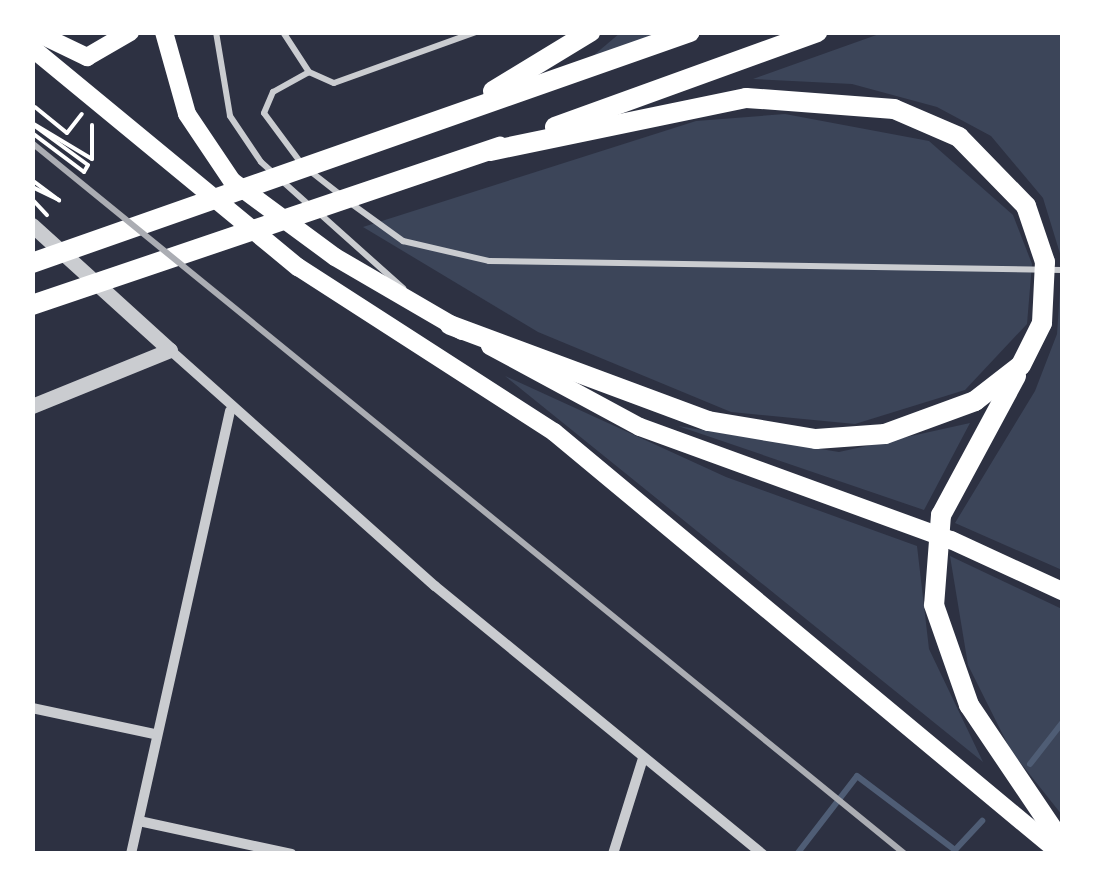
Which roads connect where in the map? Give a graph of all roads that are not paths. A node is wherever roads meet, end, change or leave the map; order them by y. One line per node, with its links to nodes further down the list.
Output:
1 (36, 32): 2 (main road)
2 (130, 32)
3 (164, 32): 18 (main road)
4 (216, 32): 18 (lane)
5 (283, 32): 11 (lane)
6 (476, 32): 11 (lane)
7 (590, 32): 12 (highway)
8 (690, 32): 12 (highway)
9 (817, 32): 13 (highway)
10 (32, 48): 33 (main road)
11 (309, 72): 16 (lane)
12 (429, 124): 15 (highway)
13 (490, 151): 16 (highway); 17 (highway)
14 (32, 225): 19 (street)
15 (32, 263)
16 (1054, 266): 20 (highway)
17 (32, 305)
18 (442, 320): 20 (highway); 23 (main road)
19 (170, 350): 21 (street); 22 (street)
20 (1022, 365): 28 (highway)
21 (32, 406)
22 (230, 410): 25 (street); 26 (street)
23 (1062, 591)
24 (32, 708): 25 (street)
25 (154, 734): 27 (street)
26 (644, 758): 31 (street); 32 (street)
27 (139, 821): 29 (street); 30 (street)
28 (1062, 843)
29 (132, 854)
30 (291, 854)
31 (613, 854)
32 (763, 854)
33 (1060, 854)

